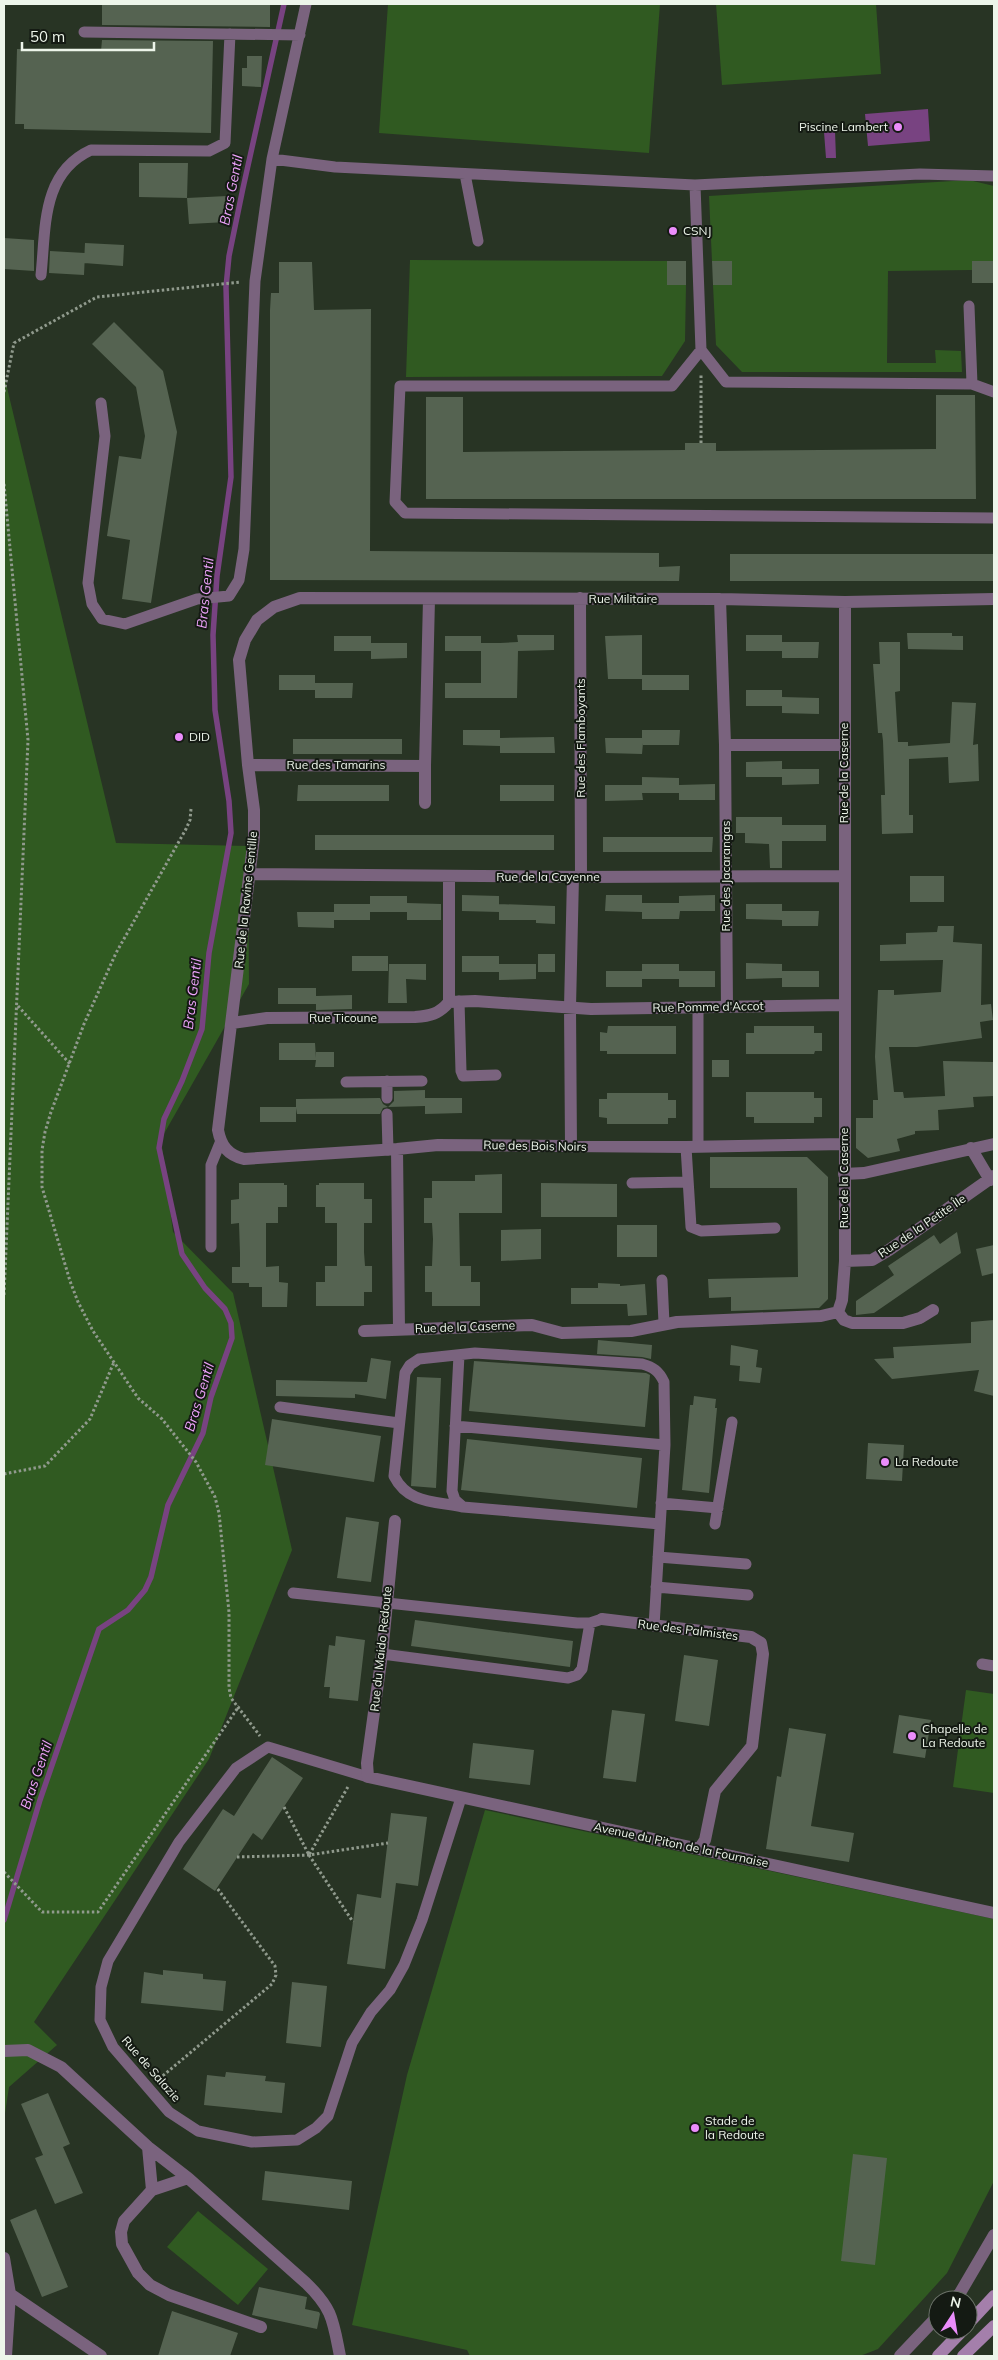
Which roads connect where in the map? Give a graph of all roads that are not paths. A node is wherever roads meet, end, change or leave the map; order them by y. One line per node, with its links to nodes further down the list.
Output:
1 (306, 4): 4 (lane)
2 (84, 32): 3 (lane)
3 (230, 34): 4 (lane); 10 (lane)
4 (295, 35): 5 (lane)
5 (272, 159): 6 (lane); 15 (lane)
6 (465, 174): 8 (lane); 9 (lane)
7 (994, 176): 8 (lane)
8 (695, 185): 12 (lane)
9 (478, 241)
10 (41, 275)
11 (969, 306): 13 (lane)
12 (702, 350): 13 (lane); 16 (lane)
13 (972, 384): 14 (lane)
14 (994, 392)
15 (101, 404)
16 (994, 518)
17 (580, 598): 18 (street, Rue Militaire); 19 (street, Rue Militaire); 31 (street, Rue des Flamboyants)
18 (429, 599): 22 (street, Rue Militaire); 26 (street)
19 (720, 599): 21 (street, Rue Militaire); 23 (street, Rue des Jacarangas)
20 (994, 599): 21 (street, Rue Militaire)
21 (845, 602): 24 (street, Rue de la Caserne)
22 (257, 620): 25 (street, Rue de la Ravine Gentille)
23 (725, 745): 24 (street); 32 (street, Rue des Jacarangas)
24 (844, 745): 30 (street, Rue de la Caserne)
25 (248, 765): 26 (street, Rue des Tamarins); 28 (street, Rue de la Ravine Gentille)
26 (425, 766): 27 (street)
27 (425, 803)
28 (251, 874): 29 (street, Rue de la Cayenne); 38 (street, Rue de la Ravine Gentille)
29 (449, 876): 31 (street, Rue de la Cayenne); 33 (street)
30 (846, 876): 32 (street, Rue de la Cayenne); 34 (street, Rue de la Caserne)
31 (577, 877): 32 (street, Rue de la Cayenne); 36 (street, Rue des Flamboyants)
32 (727, 878): 35 (street, Rue des Jacarangas)
33 (454, 1002): 36 (street); 38 (street, Rue Ticoune); 39 (lane)
34 (845, 1005): 35 (street, Rue Pomme d'Accot); 45 (street, Rue de la Caserne)
35 (727, 1006): 37 (street, Rue Pomme d'Accot)
36 (570, 1007): 37 (street, Rue Pomme d'Accot); 48 (street, Rue des Flamboyants)
37 (698, 1007): 49 (lane)
38 (232, 1023): 47 (street, Rue de la Ravine Gentille)
39 (496, 1075)
40 (387, 1081): 41 (lane); 42 (lane); 43 (lane)
41 (422, 1081)
42 (346, 1082)
43 (387, 1098)
44 (387, 1114): 51 (lane)
45 (844, 1144): 49 (street, Rue des Bois Noirs); 52 (street, Rue de la Caserne)
46 (994, 1144): 50 (street)
47 (225, 1147): 51 (street, Rue des Bois Noirs); 57 (lane)
48 (572, 1147): 49 (street, Rue des Bois Noirs); 51 (street, Rue des Bois Noirs)
49 (692, 1147): 54 (lane)
50 (972, 1148): 52 (street); 53 (street)
51 (393, 1150): 63 (street, Rue de la Caserne)
52 (844, 1174): 58 (street, Rue de la Caserne)
53 (992, 1178): 58 (street, Rue de la Petite Île)
54 (687, 1182): 55 (lane); 56 (lane)
55 (632, 1183)
56 (776, 1228)
57 (211, 1247)
58 (845, 1260): 61 (street, Rue de la Caserne)
59 (662, 1280): 62 (lane)
60 (933, 1310): 61 (street)
61 (838, 1312): 62 (street, Rue de la Caserne)
62 (664, 1324): 63 (street, Rue de la Caserne)
63 (399, 1330): 64 (street, Rue de la Caserne)
64 (364, 1331)
65 (459, 1355): 68 (lane); 69 (lane); 70 (lane)
66 (280, 1407): 68 (lane)
67 (732, 1422): 73 (lane)
68 (398, 1423): 72 (lane)
69 (455, 1426): 70 (lane); 72 (lane)
70 (665, 1445): 71 (lane)
71 (661, 1503): 73 (lane); 75 (lane)
72 (463, 1507): 75 (lane)
73 (718, 1508): 76 (lane)
74 (395, 1521): 82 (street, Rue du Maido Redoute)
75 (660, 1524): 77 (lane)
76 (716, 1524)
77 (658, 1557): 78 (lane); 79 (lane)
78 (746, 1564)
79 (656, 1587): 81 (lane); 84 (lane)
80 (293, 1592): 82 (lane)
81 (748, 1596)
82 (386, 1602): 83 (lane); 85 (street, Rue du Maido Redoute)
83 (596, 1621): 84 (street, Rue des Palmistes); 85 (lane)
84 (654, 1626): 90 (street, Rue des Palmistes)
85 (382, 1654): 88 (street, Rue du Maido Redoute)
86 (982, 1664): 87 (lane)
87 (994, 1666)
88 (362, 1775): 89 (street, Avenue du Piton de la Fournaise); 89 (lane, Rue de Salazie)
89 (461, 1798): 90 (street, Avenue du Piton de la Fournaise)
90 (699, 1849): 91 (street, Avenue du Piton de la Fournaise)
91 (994, 1913)
92 (4, 2051): 93 (street)
93 (148, 2146): 94 (street); 95 (street)
94 (188, 2178): 95 (street); 108 (street)
95 (152, 2190): 103 (street)
96 (994, 2235): 98 (street)
97 (4, 2258): 99 (street)
98 (961, 2290)
99 (10, 2294): 106 (street); 107 (street)
100 (994, 2296): 101 (main road)
101 (978, 2313)
102 (994, 2326): 111 (main road)
103 (261, 2327)
104 (928, 2327): 109 (street)
105 (953, 2340): 110 (main road)
106 (6, 2356)
107 (101, 2356)
108 (340, 2356)
109 (900, 2356)
110 (938, 2356)
111 (963, 2356)

